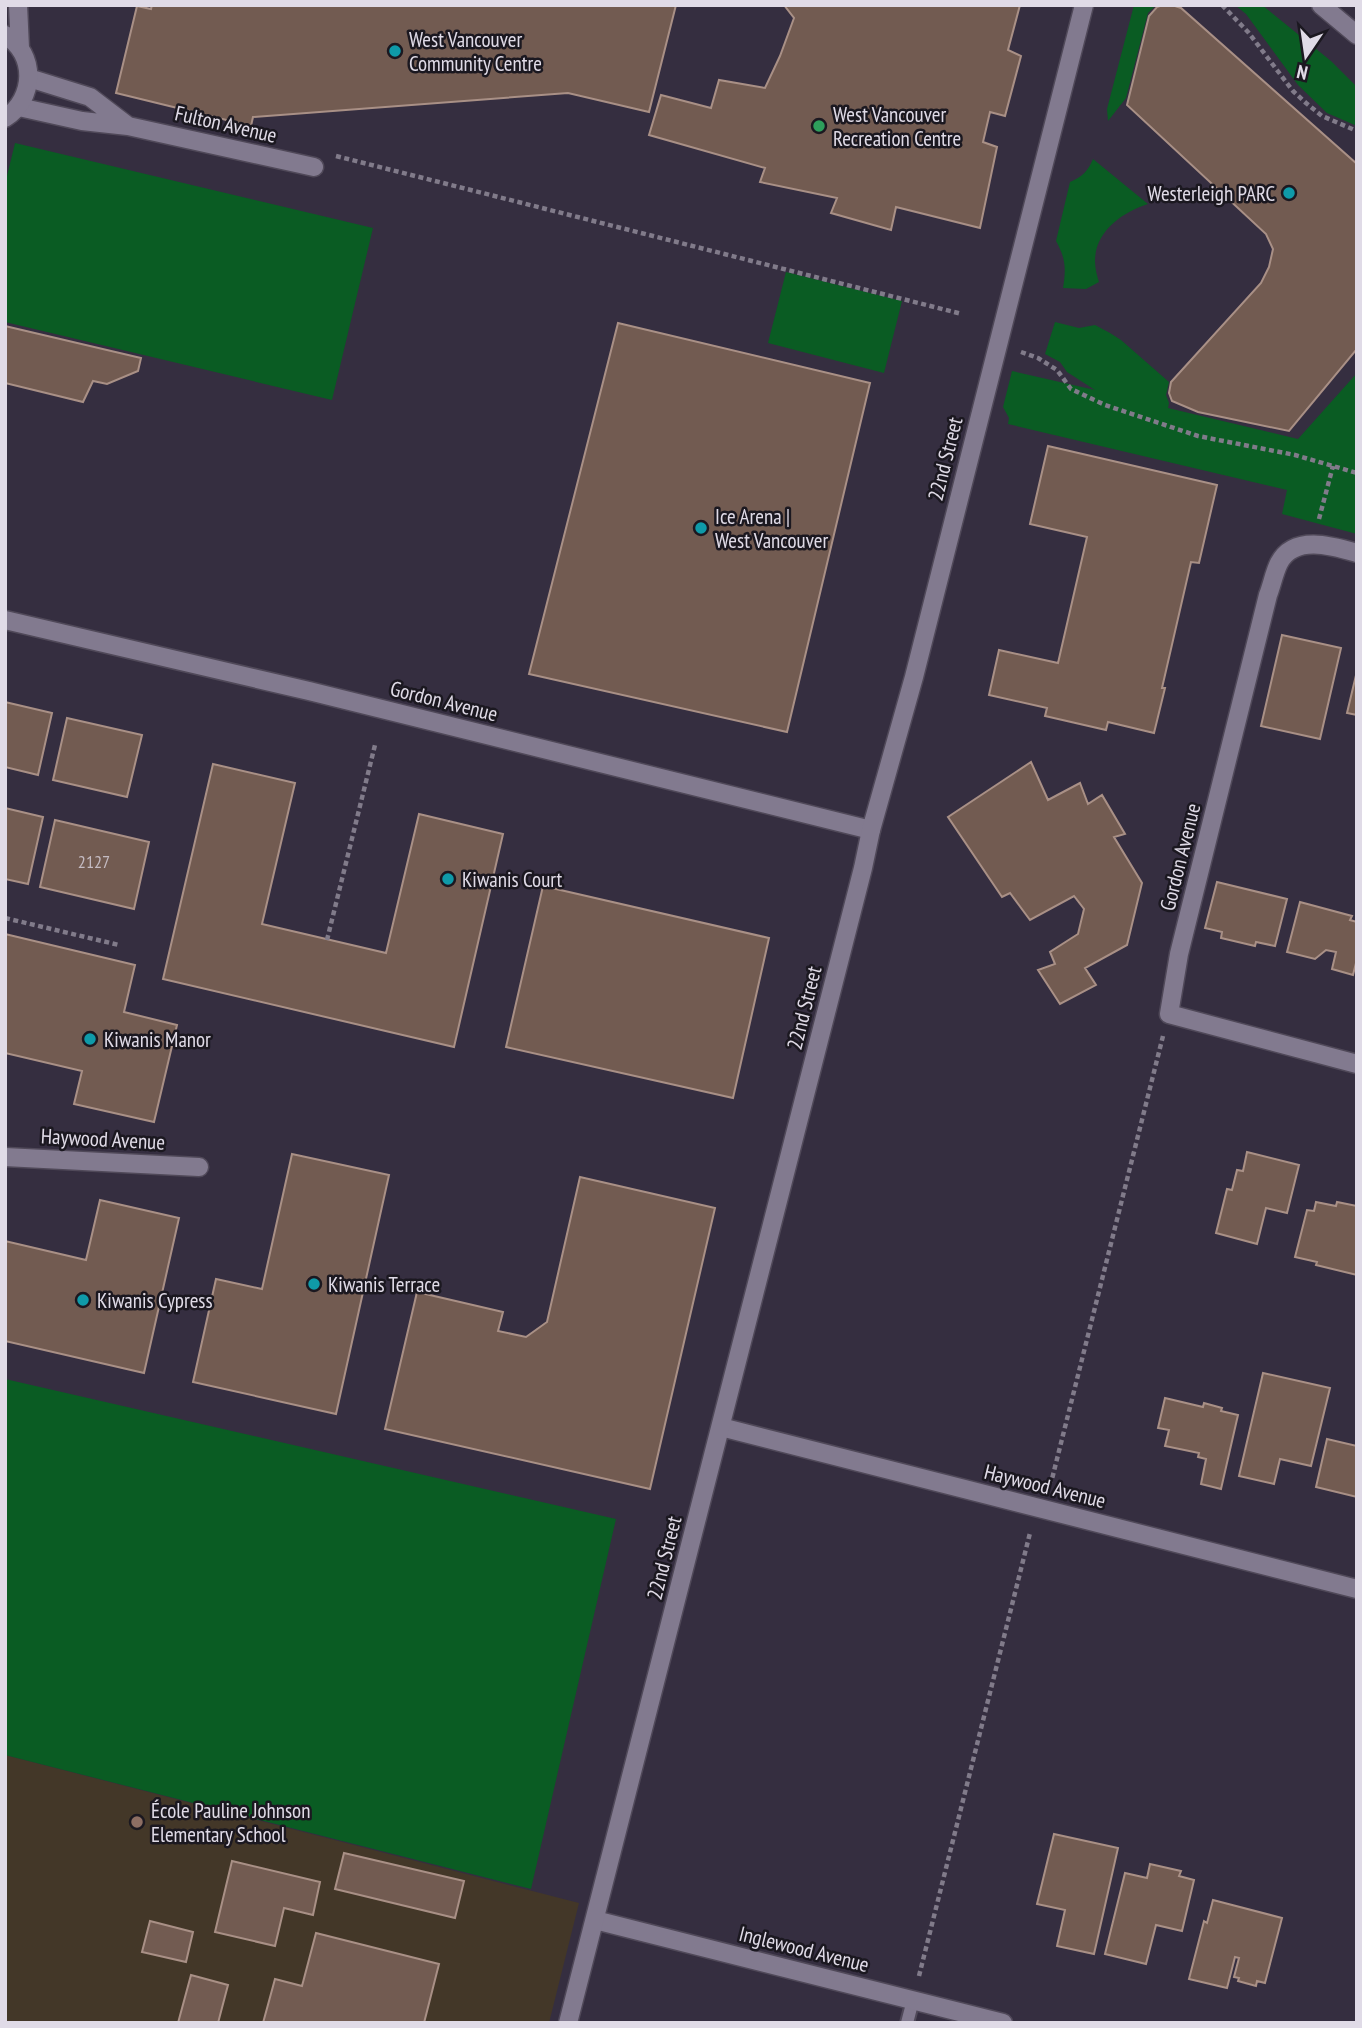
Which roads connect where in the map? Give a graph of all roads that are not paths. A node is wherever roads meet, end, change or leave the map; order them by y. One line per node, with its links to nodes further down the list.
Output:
1 (18, 5): 6 (street)
2 (1084, 5): 13 (street, 22nd Street)
3 (1321, 5): 5 (street)
4 (5, 35): 6 (street)
5 (1357, 35)
6 (20, 48): 7 (street)
7 (29, 78): 8 (street); 9 (street, Fulton Avenue)
8 (12, 113): 9 (street, Fulton Avenue)
9 (128, 126): 10 (street, Fulton Avenue)
10 (314, 167)
11 (1357, 552): 14 (street, Gordon Avenue)
12 (5, 620): 13 (street, Gordon Avenue)
13 (871, 830): 17 (street, 22nd Street)
14 (1357, 1064)
15 (5, 1157): 16 (street, Haywood Avenue)
16 (199, 1167)
17 (721, 1427): 18 (street, Haywood Avenue); 19 (street, 22nd Street)
18 (1357, 1588)
19 (595, 1920): 20 (street, Inglewood Avenue); 21 (street, 22nd Street)
20 (913, 2000): 22 (lane); 23 (street, Inglewood Avenue)
21 (568, 2023)
22 (907, 2023)
23 (1003, 2023)

